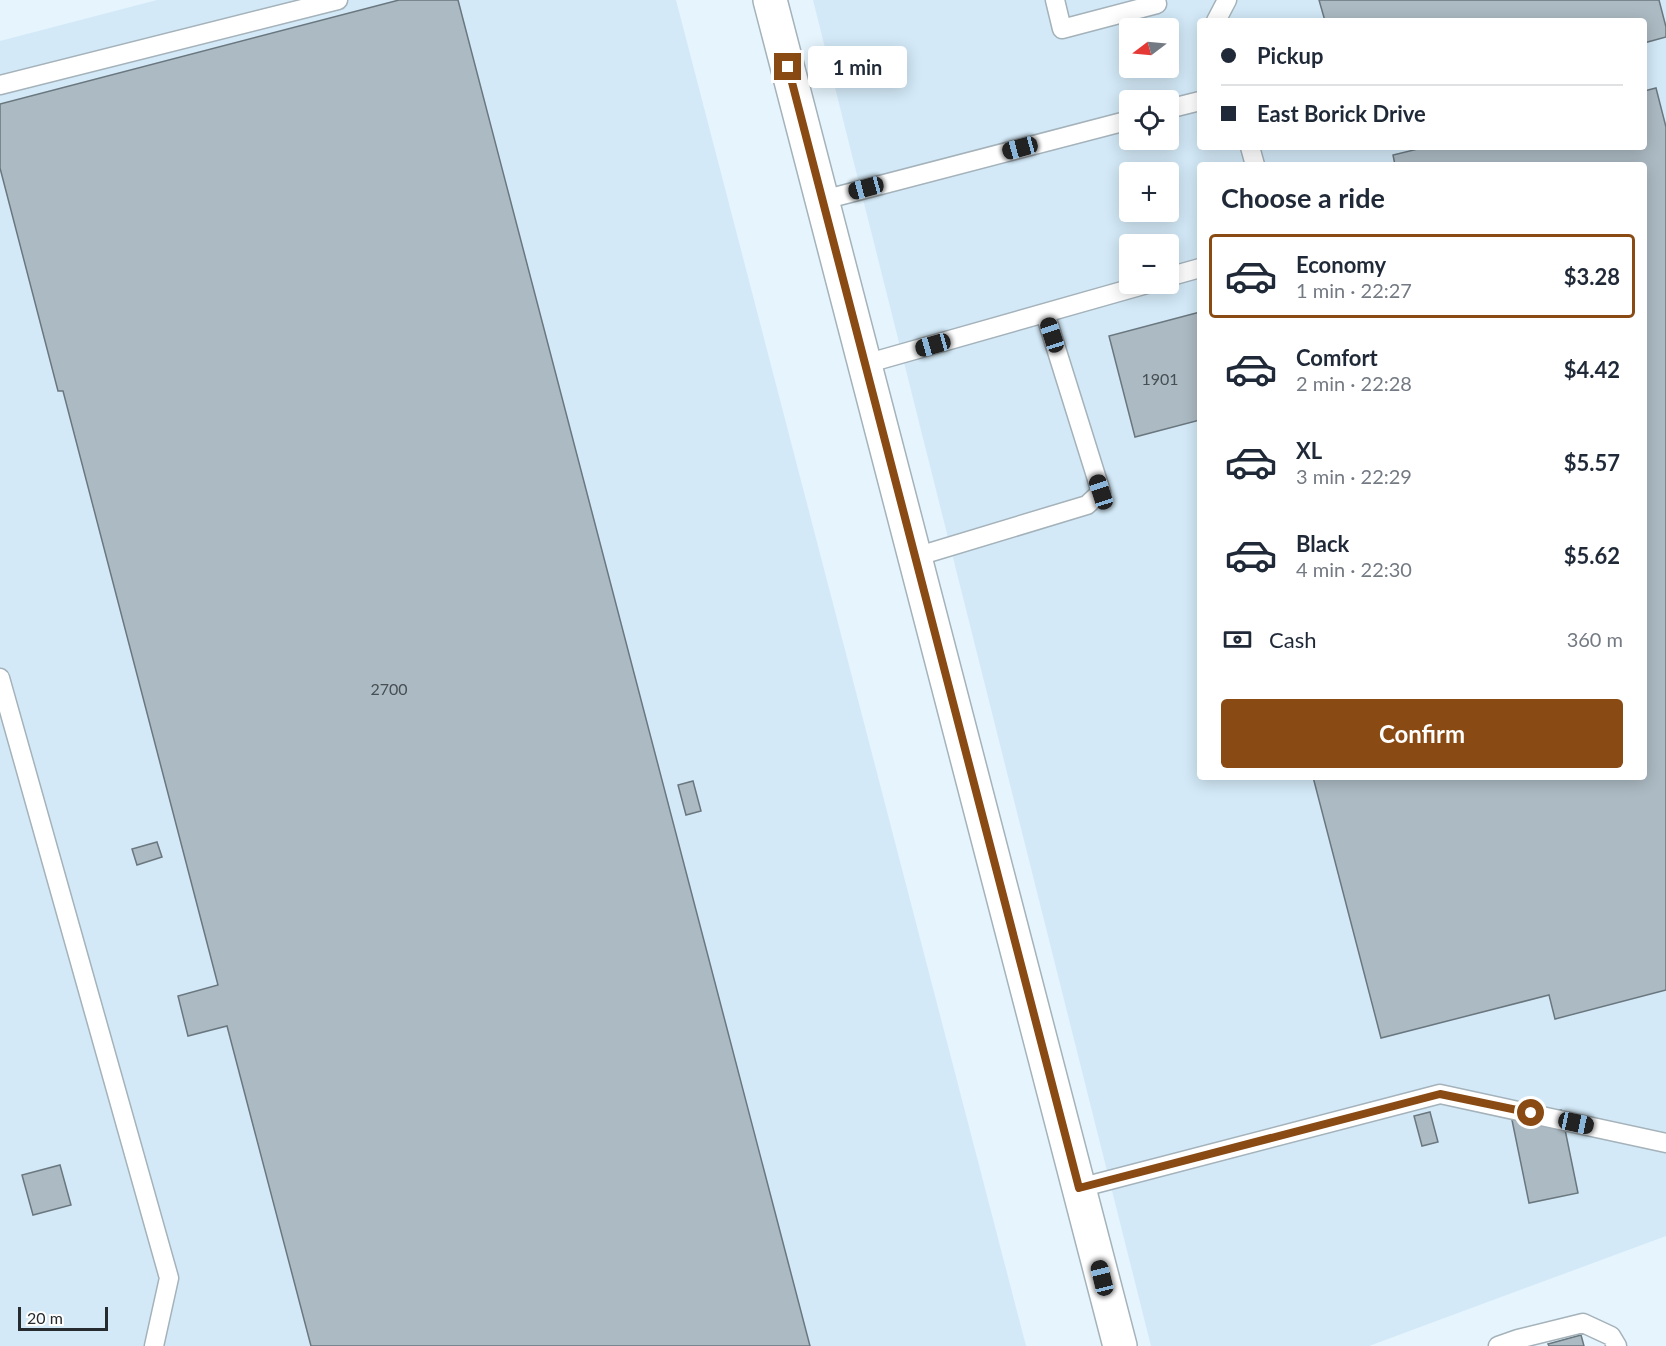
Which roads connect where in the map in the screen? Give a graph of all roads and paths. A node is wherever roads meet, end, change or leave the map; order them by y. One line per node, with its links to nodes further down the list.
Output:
1 (338, 0): 7 (lane)
2 (770, 0): 11 (street)
3 (1055, 0): 4 (lane)
4 (1156, 0)
5 (1227, 0): 6 (lane)
6 (1218, 18)
7 (0, 85)
8 (1197, 102): 9 (lane)
9 (1179, 106)
10 (1119, 123): 11 (lane)
11 (823, 200): 16 (street)
12 (1197, 269): 13 (lane)
13 (1179, 274)
14 (1119, 292): 15 (lane)
15 (1045, 313): 16 (lane); 17 (lane)
16 (865, 364): 17 (street)
17 (915, 557): 20 (street)
18 (0, 678): 21 (lane)
19 (1666, 1143): 20 (lane)
20 (1079, 1188): 22 (street)
21 (154, 1346)
22 (1120, 1346)
23 (1498, 1346): 24 (lane)
24 (1617, 1346)

